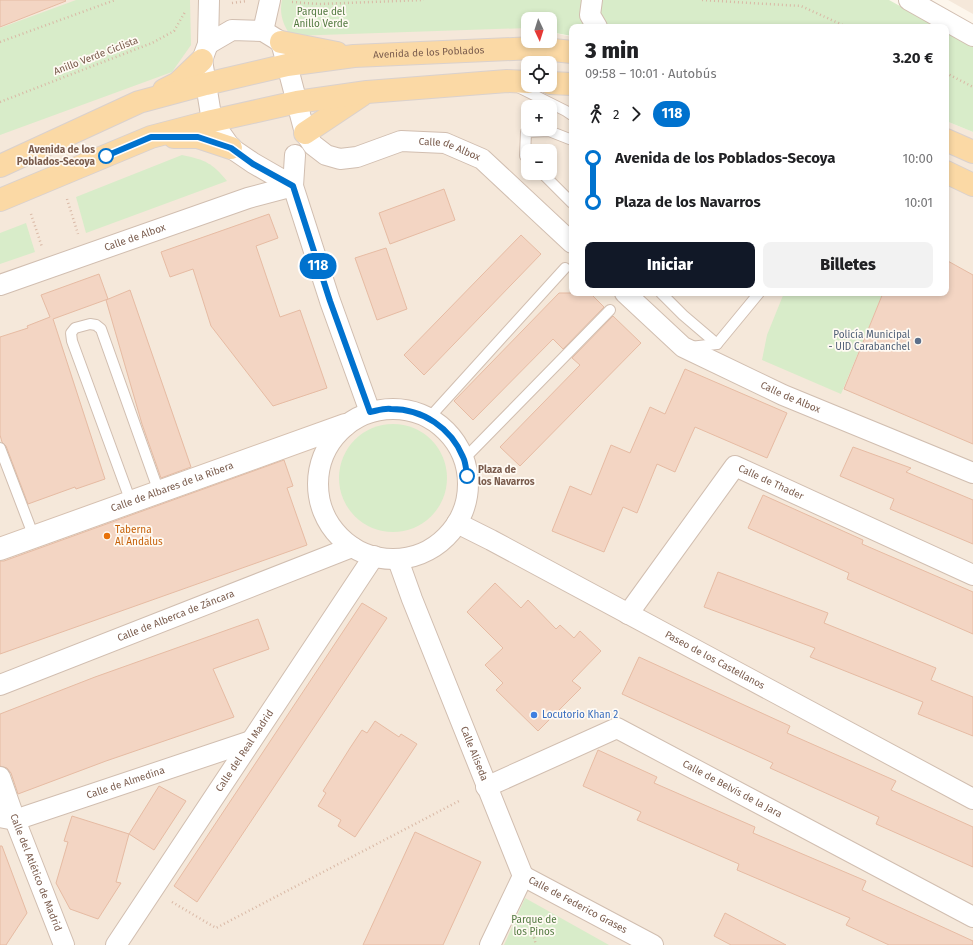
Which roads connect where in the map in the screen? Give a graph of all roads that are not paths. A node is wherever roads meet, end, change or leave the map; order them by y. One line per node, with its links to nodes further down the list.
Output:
1 (209, 0): 9 (street)
2 (258, 0): 7 (street)
3 (270, 0): 7 (street)
4 (592, 0): 6 (street)
5 (909, 0): 8 (street)
6 (595, 24)
7 (272, 36): 9 (street); 11 (main road); 12 (street)
8 (973, 36)
9 (205, 52): 15 (street); 18 (main road)
10 (569, 52): 11 (main road, Avenida de los Poblados)
11 (354, 56): 12 (main road, Avenida de los Poblados)
12 (287, 66): 15 (main road, Avenida de los Poblados); 19 (street)
13 (518, 82): 17 (main road); 20 (lane)
14 (557, 83): 16 (main road)
15 (206, 84): 18 (main road, Avenida de los Poblados); 21 (street)
16 (569, 84)
17 (367, 92): 19 (main road); 22 (main road)
18 (139, 102): 31 (main road, Avenida de los Poblados)
19 (297, 102): 21 (main road); 22 (street)
20 (569, 113)
21 (212, 121): 23 (main road); 27 (street)
22 (305, 133): 29 (street); 38 (street, Calle de Albox)
23 (151, 137): 27 (main road); 36 (main road)
24 (569, 139): 26 (lane)
25 (949, 141): 28 (main road)
26 (526, 144)
27 (231, 148): 30 (street)
28 (973, 152)
29 (295, 155): 30 (street); 35 (street)
30 (253, 164): 35 (street)
31 (0, 166)
32 (949, 173): 34 (main road)
33 (549, 180): 37 (lane)
34 (973, 185)
35 (293, 186): 40 (street, Calle de Albox); 47 (street)
36 (0, 200)
37 (569, 200)
38 (569, 240)
39 (564, 268): 48 (lane)
40 (0, 285)
41 (628, 296): 46 (street, Calle de Albox)
42 (664, 296): 45 (lane)
43 (757, 296): 45 (lane)
44 (610, 310): 51 (lane)
45 (717, 344): 46 (lane)
46 (683, 347): 52 (street, Calle de Albox)
47 (370, 412): 48 (street); 49 (street)
48 (429, 418): 51 (street)
49 (345, 425): 53 (street, Calle de Albares de la Ribera); 58 (street)
50 (0, 448): 56 (lane)
51 (464, 459): 55 (street)
52 (973, 473)
53 (159, 492): 54 (street, Calle de Albares de la Ribera); 54 (lane)
54 (131, 502): 56 (street, Calle de Albares de la Ribera)
55 (457, 523): 60 (street); 62 (street, Paseo de los Castellanos)
56 (34, 537): 57 (street, Calle de Albares de la Ribera)
57 (1, 546)
58 (352, 547): 59 (street); 63 (street, Calle de Alberca de Záncara)
59 (374, 556): 60 (street); 64 (street, Calle del Real Madrid)
60 (398, 560): 66 (street, Calle Aliseda)
61 (973, 575): 62 (street, Calle de Thader)
62 (628, 614): 67 (street, Paseo de los Castellanos)
63 (0, 685)
64 (251, 741): 68 (street, Calle de Almedina); 72 (street, Calle del Real Madrid)
65 (0, 777): 68 (street, Calle del Atlético de Madrid)
66 (486, 787): 69 (street, Calle Aliseda); 70 (street, Calle de Belvís de la Jara)
67 (973, 799)
68 (8, 818): 71 (street, Calle del Atlético de Madrid)
69 (523, 876): 73 (street); 74 (street, Calle de Federico Grases)
70 (973, 917)
71 (64, 945)
72 (116, 945)
73 (490, 945)
74 (653, 945)

